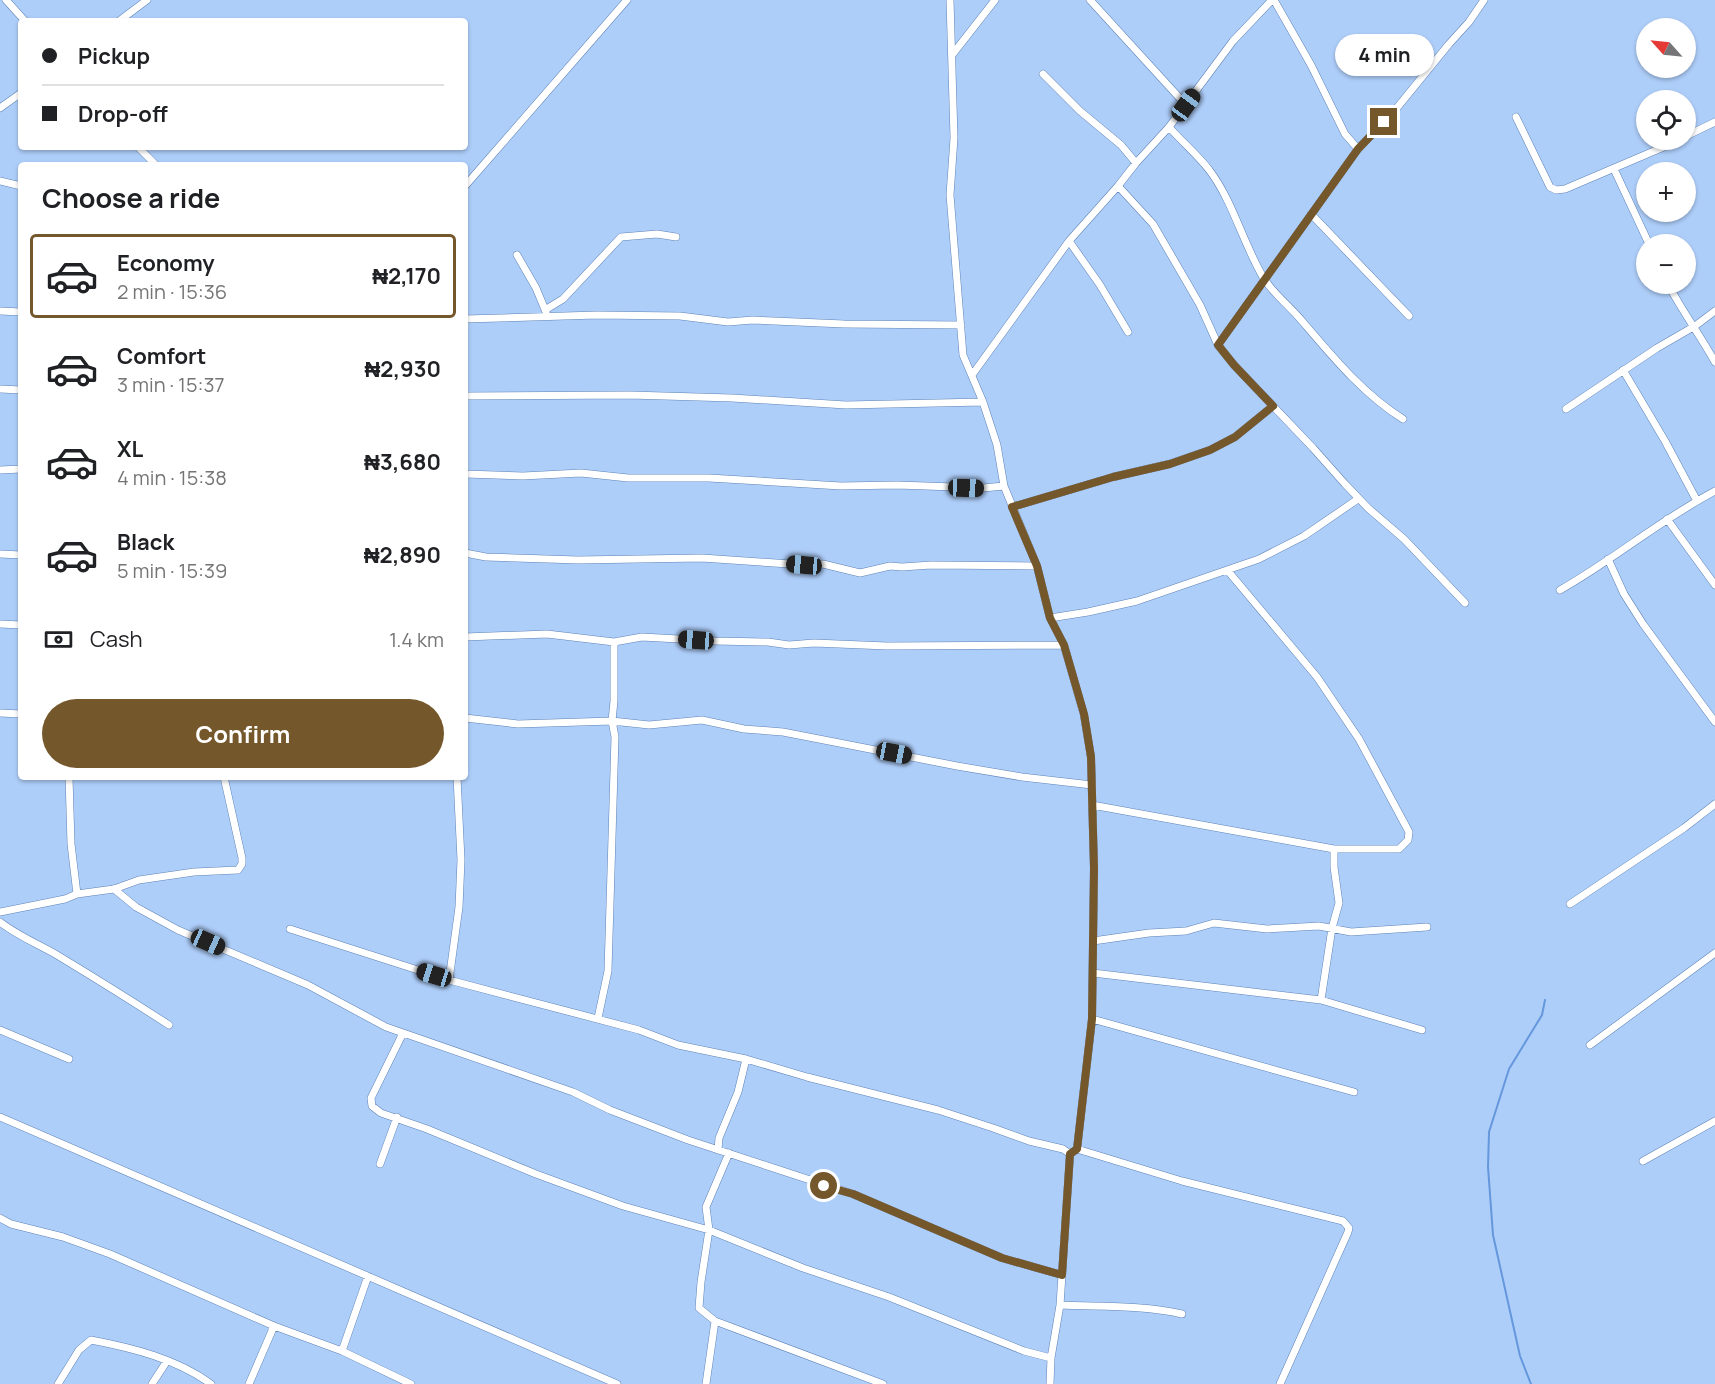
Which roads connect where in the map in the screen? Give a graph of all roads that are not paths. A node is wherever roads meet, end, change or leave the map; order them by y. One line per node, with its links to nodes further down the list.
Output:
1 (6, 0): 9 (street)
2 (627, 0): 27 (street)
3 (951, 0): 11 (street)
4 (995, 0): 11 (street)
5 (1090, 0): 14 (street)
6 (1273, 0): 14 (street); 20 (street)
7 (1484, 0): 20 (street)
8 (142, 2): 10 (street)
9 (22, 18)
10 (123, 18)
11 (952, 55): 43 (street)
12 (1043, 74): 24 (street)
13 (18, 95): 15 (street)
14 (1186, 105): 18 (street)
15 (0, 108)
16 (1516, 117): 25 (street)
17 (1715, 122): 19 (street)
18 (1169, 128): 24 (street); 35 (street)
19 (1696, 131)
20 (1358, 149): 30 (street)
21 (141, 150): 23 (street)
22 (1657, 150): 25 (street)
23 (153, 162)
24 (1136, 163): 29 (street)
25 (1614, 169): 31 (street)
26 (0, 181): 28 (street)
27 (468, 183)
28 (18, 185)
29 (1118, 186): 33 (street); 46 (street)
30 (1311, 214): 35 (street); 41 (street)
31 (1644, 234)
32 (676, 237): 40 (street)
33 (1069, 241): 45 (street); 49 (street)
34 (517, 255): 40 (street)
35 (1264, 280): 46 (street); 56 (street)
36 (1673, 294): 44 (street)
37 (0, 311): 39 (street)
38 (1715, 311): 44 (street)
39 (18, 312)
40 (547, 314): 42 (street); 43 (street)
41 (1408, 316)
42 (468, 319)
43 (961, 325): 49 (street)
44 (1695, 327): 47 (street); 48 (street)
45 (1128, 332)
46 (1218, 345): 54 (street)
47 (1715, 362)
48 (1623, 370): 55 (street); 63 (street)
49 (972, 375): 53 (street)
50 (0, 389): 51 (street)
51 (18, 390)
52 (468, 396): 53 (street)
53 (983, 402): 60 (street)
54 (1273, 406): 62 (street); 64 (street)
55 (1566, 409)
56 (1403, 419)
57 (18, 469): 58 (street)
58 (0, 470)
59 (468, 474): 60 (street)
60 (1004, 486): 64 (street)
61 (1715, 491): 63 (street)
62 (1359, 499): 71 (street); 74 (street)
63 (1697, 501): 65 (street)
64 (1012, 507): 70 (street)
65 (1667, 519): 69 (street); 72 (street)
66 (0, 554): 68 (street)
67 (468, 554): 70 (street)
68 (18, 555)
69 (1608, 559): 73 (street); 85 (street)
70 (1037, 566): 75 (street)
71 (1227, 571): 75 (street); 92 (street)
72 (1715, 585)
73 (1560, 590)
74 (1465, 603)
75 (1050, 618): 80 (street)
76 (0, 624): 77 (street)
77 (18, 625)
78 (468, 637): 79 (street)
79 (614, 642): 80 (street); 84 (street)
80 (1064, 645): 89 (street)
81 (0, 713): 82 (street)
82 (18, 714)
83 (468, 718): 84 (street)
84 (612, 721): 89 (street); 106 (street)
85 (1715, 722)
86 (69, 780): 94 (street)
87 (225, 780): 93 (street)
88 (457, 780): 104 (street)
89 (1092, 785): 91 (street)
90 (1715, 804): 95 (street)
91 (1092, 806): 92 (street); 101 (street)
92 (1334, 849): 99 (street)
93 (114, 889): 94 (street); 111 (street)
94 (77, 894): 96 (street)
95 (1570, 904)
96 (0, 912)
97 (0, 922): 108 (street)
98 (1427, 927): 99 (street)
99 (1332, 928): 101 (street); 105 (street)
100 (290, 929): 104 (street)
101 (1093, 941): 103 (street)
102 (1715, 953): 112 (street)
103 (1093, 974): 105 (street); 107 (street)
104 (449, 980): 106 (street)
105 (1321, 1000): 110 (street)
106 (598, 1018): 114 (street)
107 (1092, 1019): 115 (street); 119 (street)
108 (169, 1025)
109 (0, 1030): 113 (street)
110 (1422, 1030)
111 (403, 1033): 117 (street); 120 (street)
112 (1590, 1045)
113 (69, 1059)
114 (746, 1059): 120 (street); 122 (street)
115 (1354, 1092)
116 (0, 1117): 128 (street)
117 (397, 1117): 124 (street); 126 (street)
118 (1715, 1121): 123 (street)
119 (1077, 1149): 122 (street); 146 (street)
120 (718, 1150): 121 (street)
121 (729, 1153): 126 (street); 127 (street)
122 (1070, 1154): 127 (street)
123 (1643, 1161)
124 (380, 1164)
125 (0, 1218): 132 (street)
126 (709, 1230): 131 (street); 134 (street)
127 (1062, 1275): 129 (street)
128 (368, 1276): 133 (street); 142 (street)
129 (1060, 1305): 130 (street); 134 (street)
130 (1182, 1314)
131 (715, 1321): 143 (street); 144 (street)
132 (274, 1326): 133 (street); 140 (street)
133 (342, 1351): 141 (street)
134 (1051, 1358): 145 (street)
135 (167, 1361): 136 (street); 137 (street); 138 (street)
136 (200, 1381): 139 (street)
137 (58, 1384)
138 (152, 1384)
139 (211, 1384)
140 (249, 1384)
141 (411, 1384)
142 (616, 1384)
143 (706, 1384)
144 (883, 1384)
145 (1050, 1384)
146 (1280, 1384)

